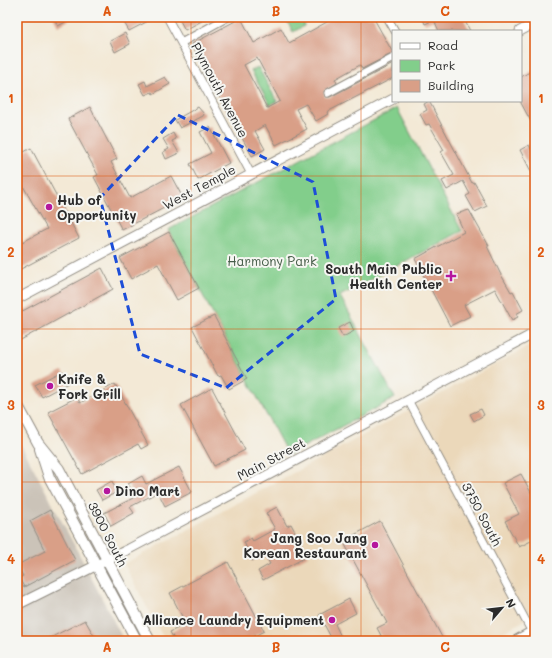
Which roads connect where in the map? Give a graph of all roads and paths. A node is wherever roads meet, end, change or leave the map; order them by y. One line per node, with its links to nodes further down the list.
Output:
1 (167, 17): 7 (street, Plymouth Avenue)
2 (228, 17): 7 (street)
3 (387, 17): 5 (street)
4 (535, 23): 6 (street)
5 (394, 30)
6 (522, 30)
7 (181, 42): 11 (street, Plymouth Avenue)
8 (392, 59): 9 (street)
9 (328, 93)
10 (392, 99): 11 (street, West Temple)
11 (251, 174): 12 (street, West Temple)
12 (17, 299)
13 (535, 333): 14 (street, Main Street)
14 (408, 400): 17 (street, Main Street); 20 (street, 3750 South)
15 (17, 404): 16 (main road, 3900 South)
16 (38, 443): 17 (main road, 3900 South); 18 (main road, 3900 South)
17 (107, 560): 18 (street, Main Street); 22 (main road, 3900 South)
18 (96, 566): 19 (street, Main Street); 21 (main road, 3900 South)
19 (17, 605)
20 (534, 634): 23 (main road)
21 (137, 641)
22 (150, 641)
23 (517, 641)

